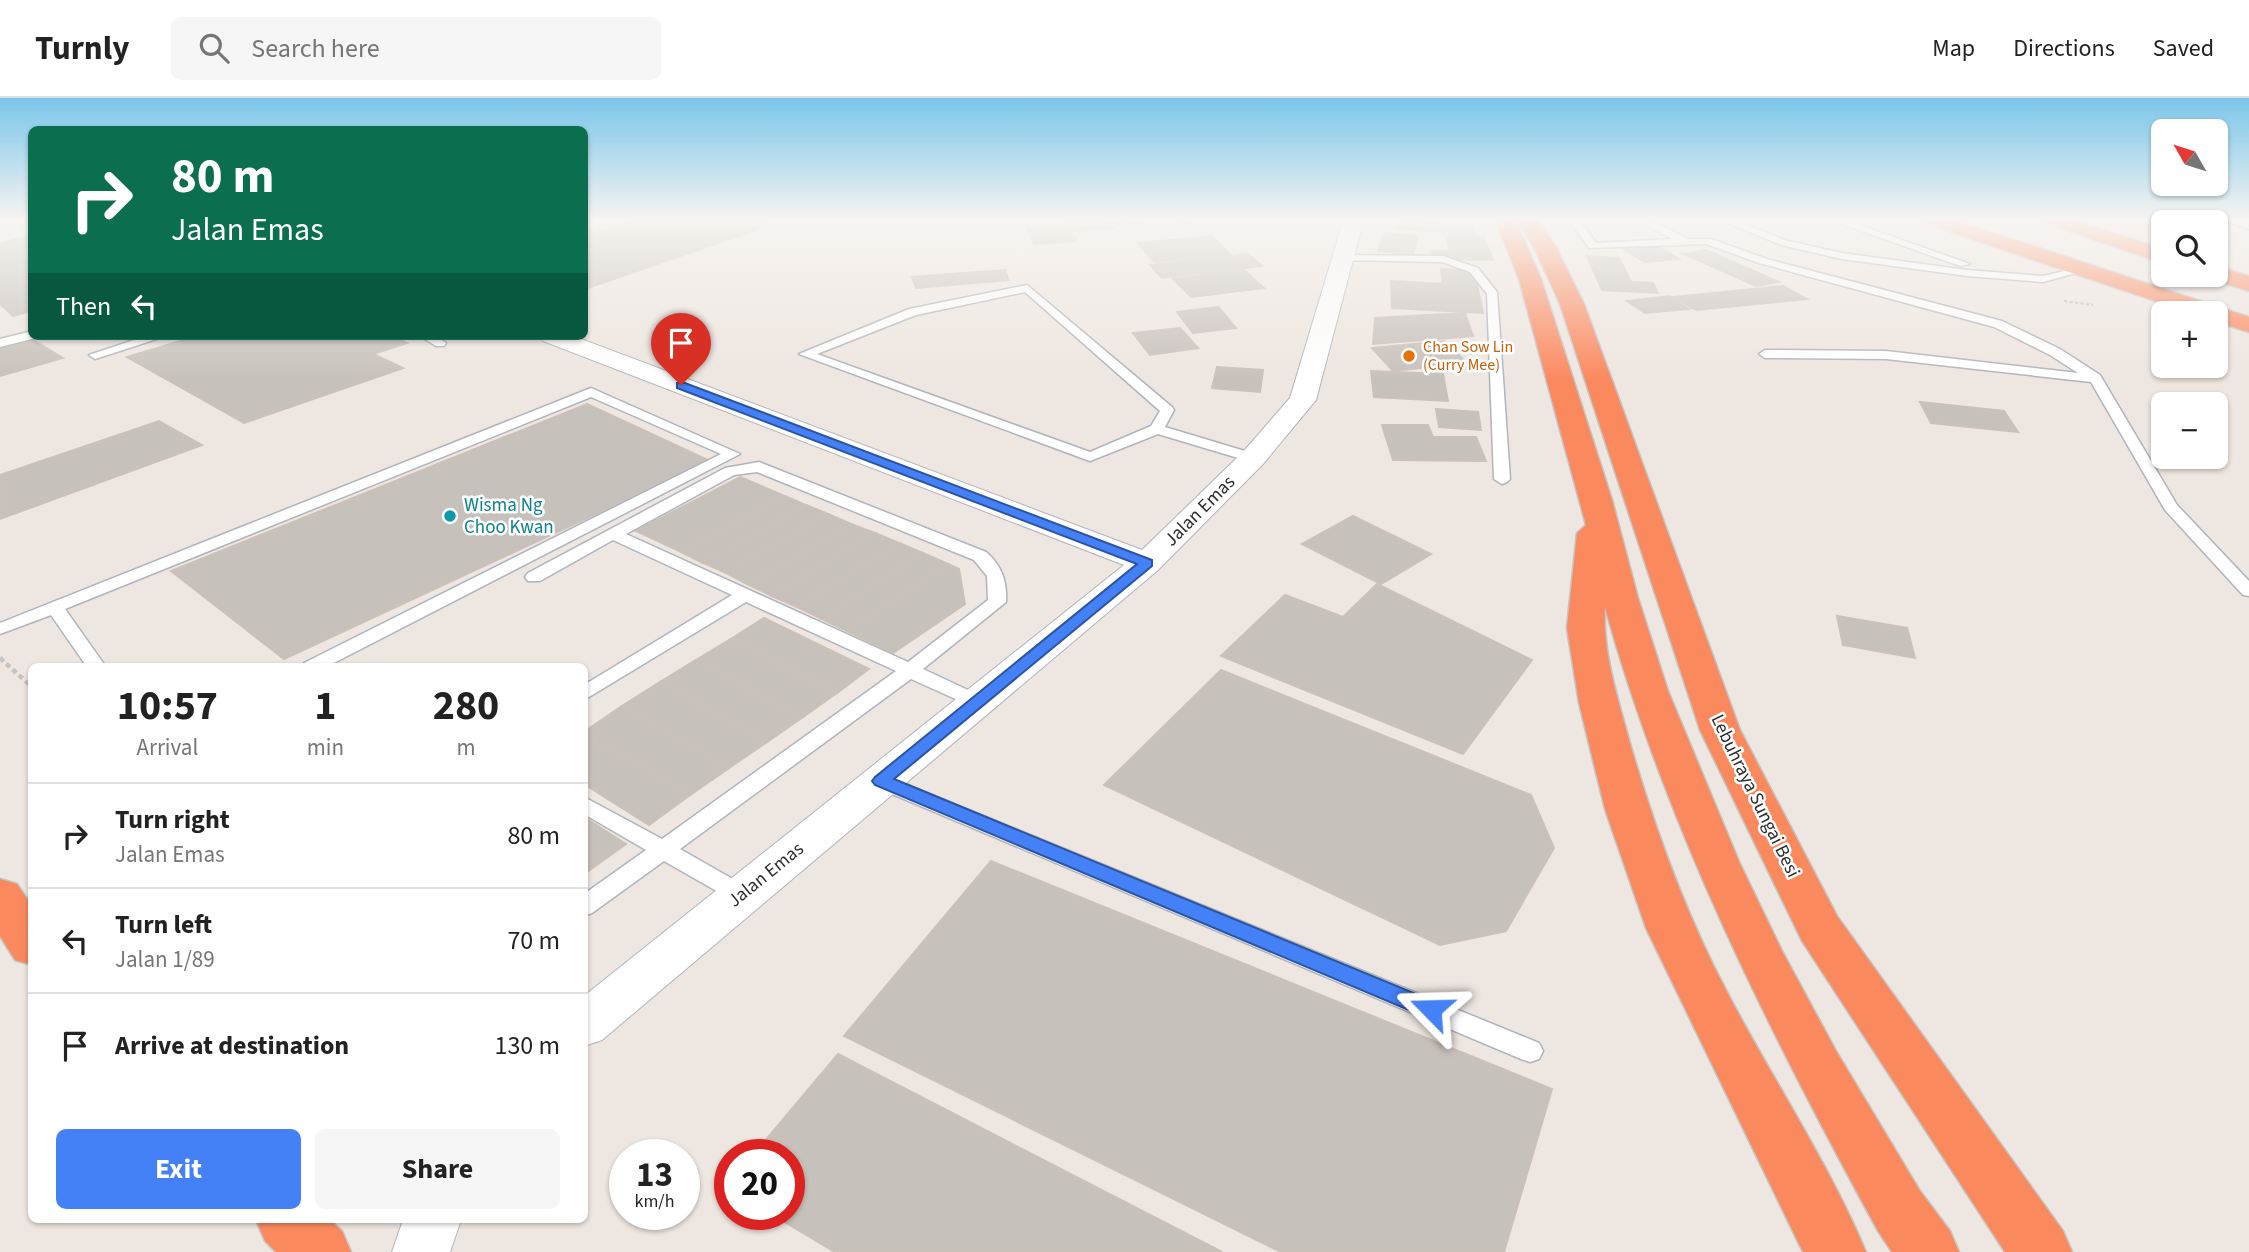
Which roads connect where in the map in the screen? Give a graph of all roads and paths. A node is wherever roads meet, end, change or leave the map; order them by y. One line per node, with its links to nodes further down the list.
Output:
1 (1338, 272): 26 (street, Jalan Emas)
2 (1475, 272): 27 (lane)
3 (1527, 272): 28 (highway)
4 (1557, 272): 58 (highway, Lebuhraya Sungai Besi)
5 (1803, 272): 24 (lane)
6 (1966, 272): 10 (lane)
7 (1986, 272): 10 (lane)
8 (2073, 272): 10 (lane)
9 (2093, 272): 13 (highway)
10 (1998, 276)
11 (2228, 277): 12 (highway)
12 (2249, 284)
13 (2177, 301)
14 (2228, 318): 15 (highway)
15 (2249, 325)
16 (28, 336): 20 (lane)
17 (146, 340): 23 (lane)
18 (434, 340): 21 (lane)
19 (562, 340): 30 (street)
20 (0, 343)
21 (440, 343)
22 (1765, 354): 24 (lane)
23 (95, 355)
24 (2095, 378): 32 (lane)
25 (1157, 429): 25 (lane); 26 (lane)
26 (1253, 458): 30 (street, Jalan Emas)
27 (1502, 479)
28 (1596, 500): 56 (highway); 57 (highway)
29 (613, 534): 31 (lane); 33 (lane); 39 (lane)
30 (1147, 563): 42 (street, Jalan Emas)
31 (534, 577)
32 (2249, 591)
33 (745, 595): 39 (lane); 41 (lane)
34 (55, 607): 35 (lane); 37 (lane); 38 (lane)
35 (0, 629)
36 (0, 658): 40 (path)
37 (94, 663)
38 (319, 663)
39 (909, 671): 42 (lane); 45 (lane)
40 (28, 683)
41 (588, 692)
42 (978, 702): 43 (street, Jalan Emas)
43 (881, 781): 46 (street, Jalan Emas); 51 (lane)
44 (588, 806): 45 (lane)
45 (660, 850): 46 (lane); 48 (lane)
46 (742, 895): 50 (street, Jalan Emas)
47 (0, 897): 49 (highway)
48 (588, 904)
49 (28, 940)
50 (588, 1022)
51 (1530, 1051)
52 (289, 1223): 54 (highway)
53 (431, 1223): 55 (street)
54 (320, 1252)
55 (421, 1252)
56 (1835, 1252)
57 (1928, 1252)
58 (2041, 1252)

